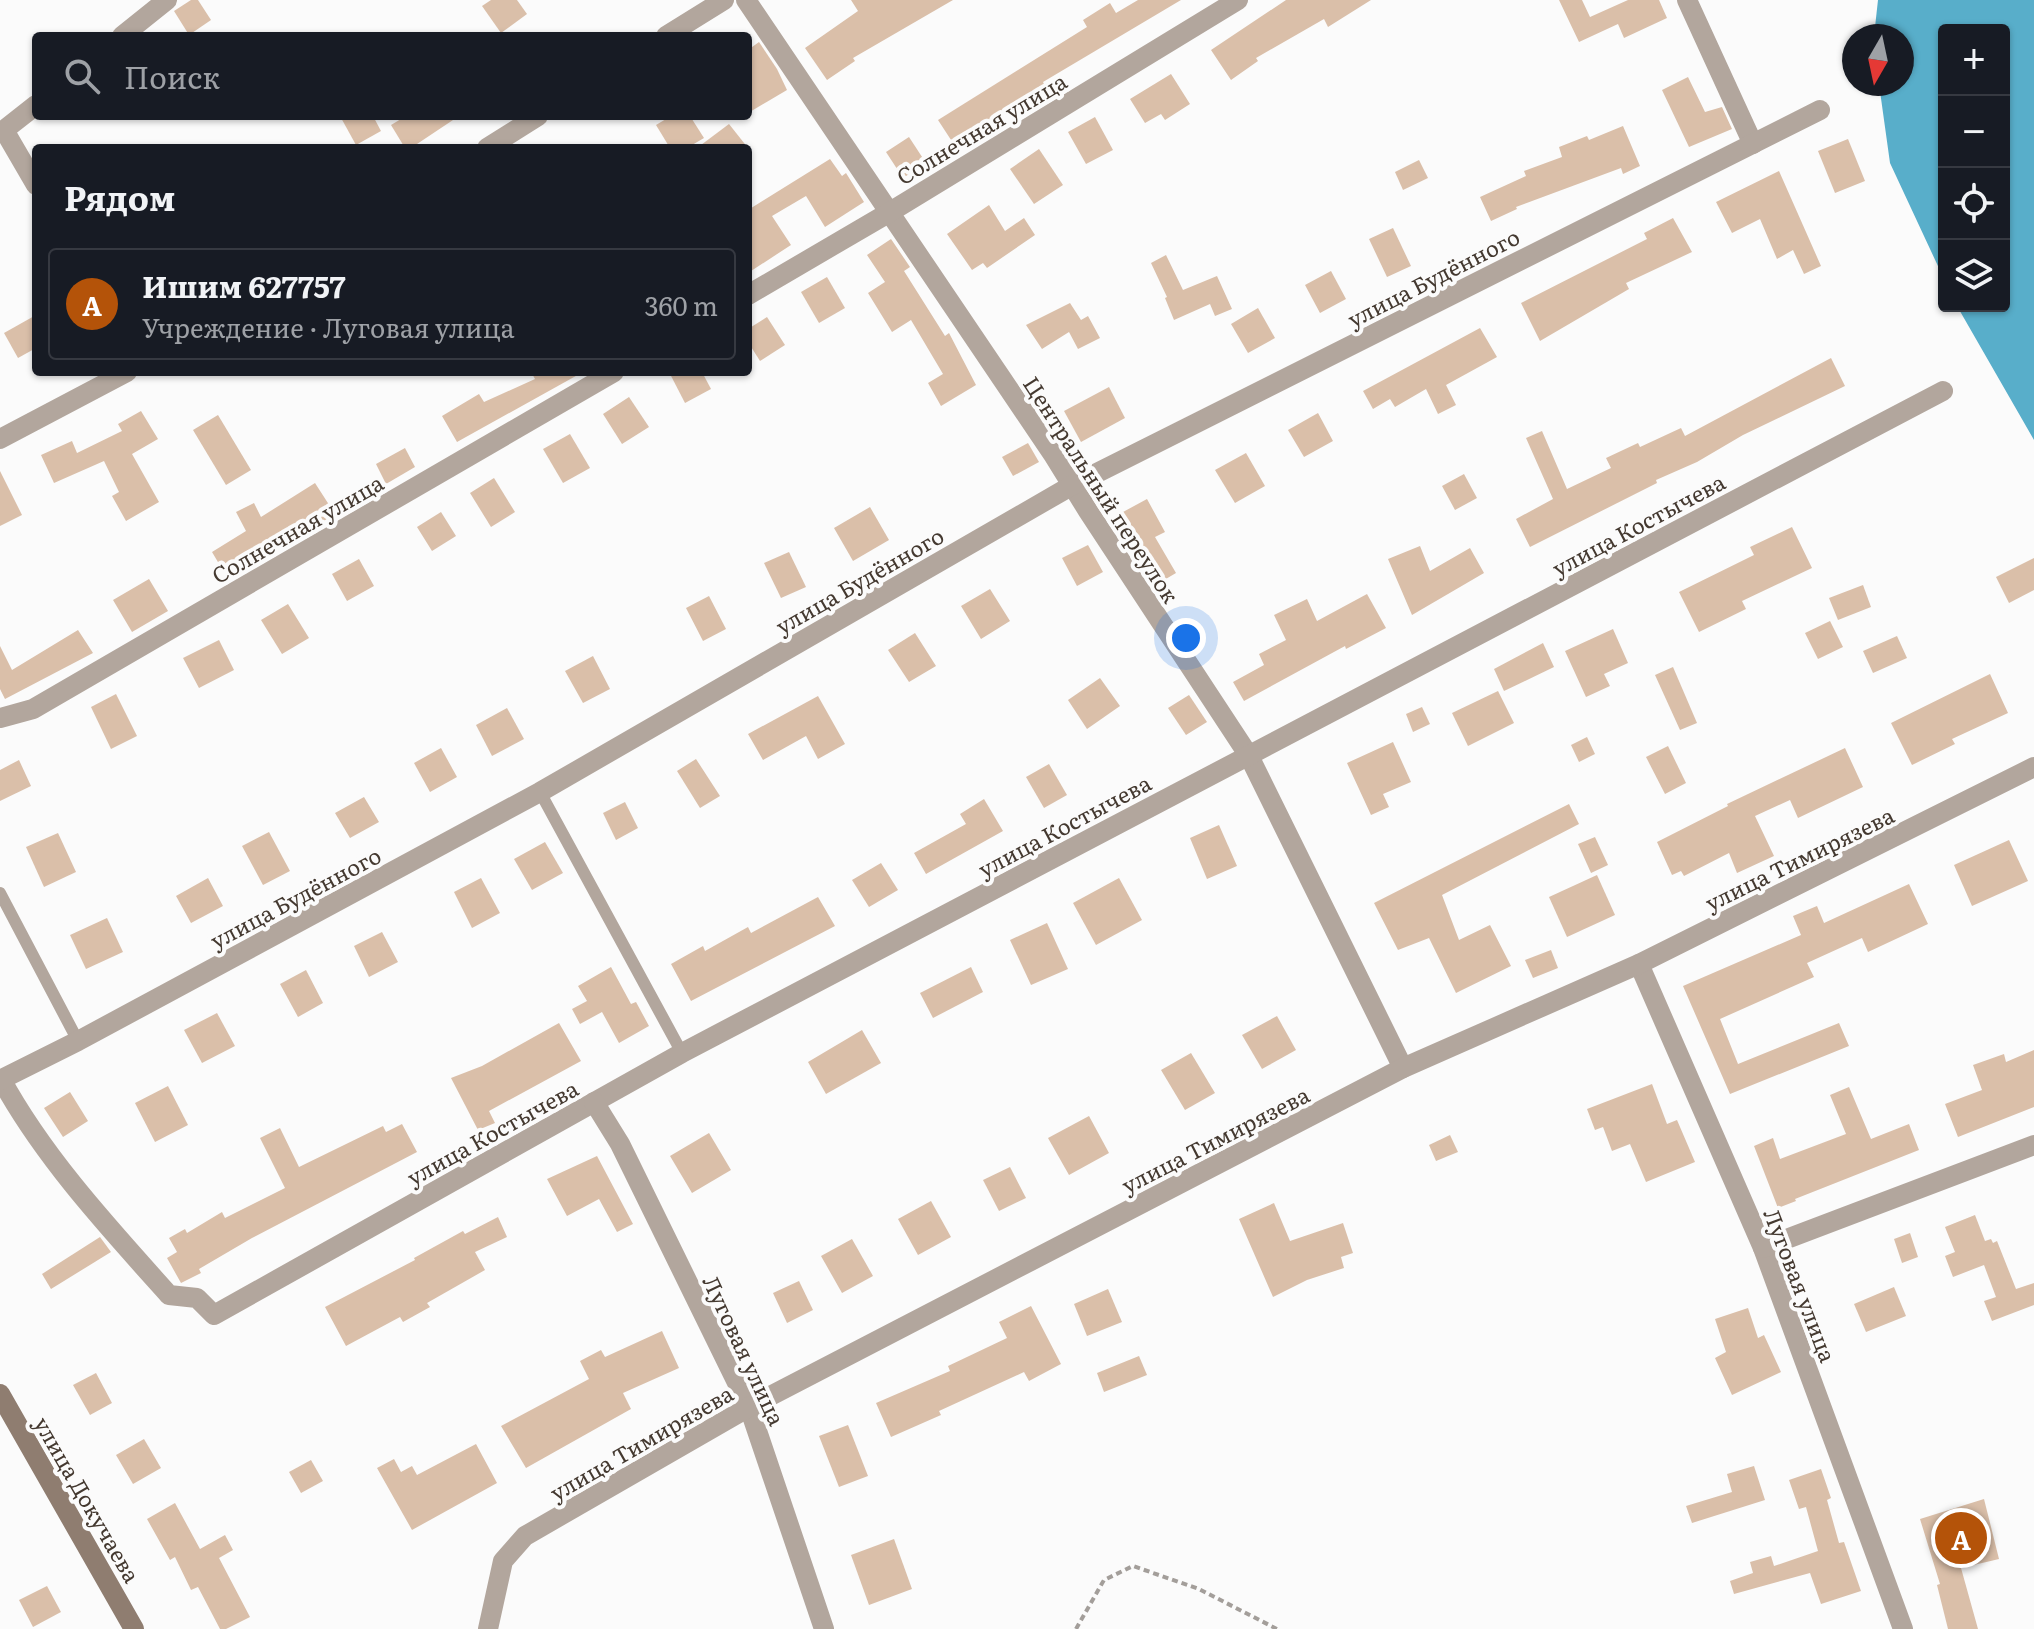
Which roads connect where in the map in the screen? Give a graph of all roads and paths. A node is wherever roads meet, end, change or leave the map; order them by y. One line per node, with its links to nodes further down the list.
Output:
1 (167, 0): 6 (street)
2 (724, 0): 7 (street)
3 (746, 0): 14 (street, Центральный переулок)
4 (1238, 0): 14 (street, Солнечная улица)
5 (1687, 0): 12 (street)
6 (127, 32)
7 (672, 32)
8 (32, 108): 13 (street)
9 (1820, 110): 12 (street, улица Будённого)
10 (532, 120): 11 (street)
11 (493, 144)
12 (1753, 144): 20 (street, улица Будённого)
13 (32, 178)
14 (890, 212): 15 (street, Солнечная улица); 20 (street, Центральный переулок)
15 (752, 293)
16 (119, 376): 19 (street)
17 (607, 376): 21 (street, Солнечная улица)
18 (1943, 391): 22 (street, улица Костычева)
19 (0, 439)
20 (1071, 486): 22 (street, Центральный переулок); 24 (street, улица Будённого)
21 (0, 718)
22 (1249, 756): 28 (street, улица Костычева); 29 (street, Центральный переулок)
23 (2034, 767): 26 (street, улица Тимирязева)
24 (540, 792): 27 (street, улица Будённого); 28 (lane)
25 (0, 893): 27 (lane)
26 (1639, 964): 29 (street, улица Тимирязева); 33 (street, Луговая улица)
27 (78, 1041): 30 (street, улица Будённого)
28 (682, 1053): 31 (street, улица Костычева)
29 (1403, 1068): 35 (street, улица Тимирязева)
30 (1, 1079): 31 (street, улица Костычева)
31 (594, 1102): 35 (street, Луговая улица)
32 (2034, 1145): 33 (street)
33 (1763, 1248): 41 (street, Луговая улица)
34 (0, 1394): 36 (main road, улица Докучаева)
35 (749, 1407): 37 (street, улица Тимирязева); 38 (street, Луговая улица)
36 (134, 1629)
37 (488, 1629)
38 (824, 1629)
39 (1076, 1629): 40 (path)
40 (1277, 1629)
41 (1903, 1629)

